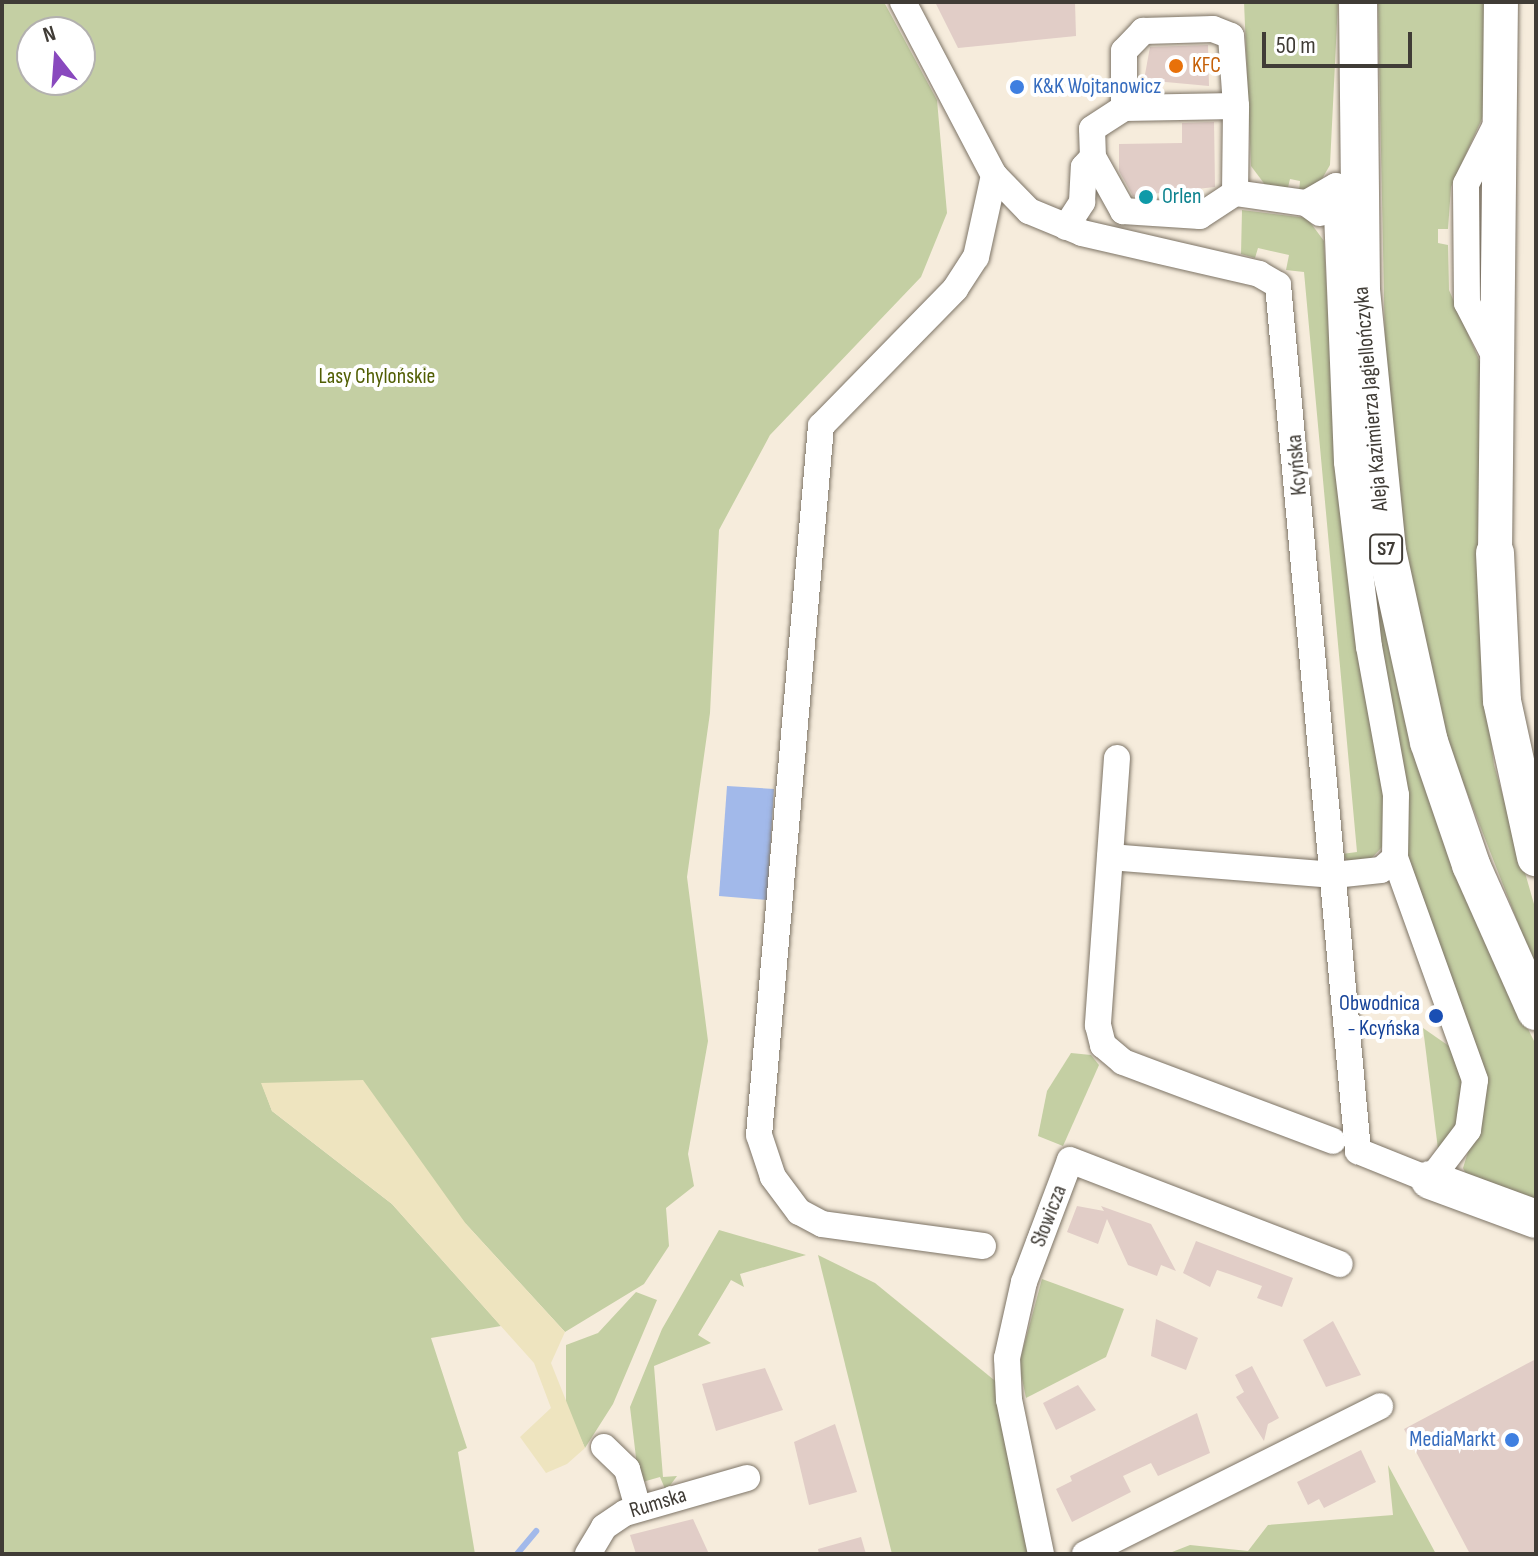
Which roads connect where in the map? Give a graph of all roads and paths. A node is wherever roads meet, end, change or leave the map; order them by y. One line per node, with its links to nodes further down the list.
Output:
1 (903, 2): 8 (street, Kcyńska)
2 (1358, 2): 4 (highway, Aleja Kazimierza Jagiellończyka / S7)
3 (1501, 2): 12 (main road)
4 (1357, 63): 10 (highway); 18 (highway, Aleja Kazimierza Jagiellończyka / S7)
5 (1236, 106): 6 (street); 6 (street); 9 (street)
6 (1124, 108): 7 (street)
7 (1093, 157): 9 (street); 11 (street)
8 (994, 175): 11 (street, Kcyńska); 22 (street)
9 (1235, 193): 10 (street)
10 (1321, 194): 16 (street)
11 (1066, 227): 17 (street, Kcyńska)
12 (1495, 553): 15 (highway)
13 (1117, 758): 14 (street)
14 (1110, 857): 17 (street); 19 (street)
15 (1536, 857)
16 (1395, 858): 17 (street); 20 (street)
17 (1334, 875): 20 (street, Kcyńska)
18 (1536, 1011)
19 (1333, 1141)
20 (1430, 1180): 21 (highway)
21 (1536, 1219)
22 (983, 1246)
23 (1340, 1264): 29 (street, Słowicza)
24 (1380, 1406): 30 (street)
25 (604, 1447): 27 (street)
26 (747, 1478): 27 (street, Rumska)
27 (638, 1508): 28 (street, Rumska)
28 (588, 1554)
29 (1041, 1554)
30 (1085, 1554)

